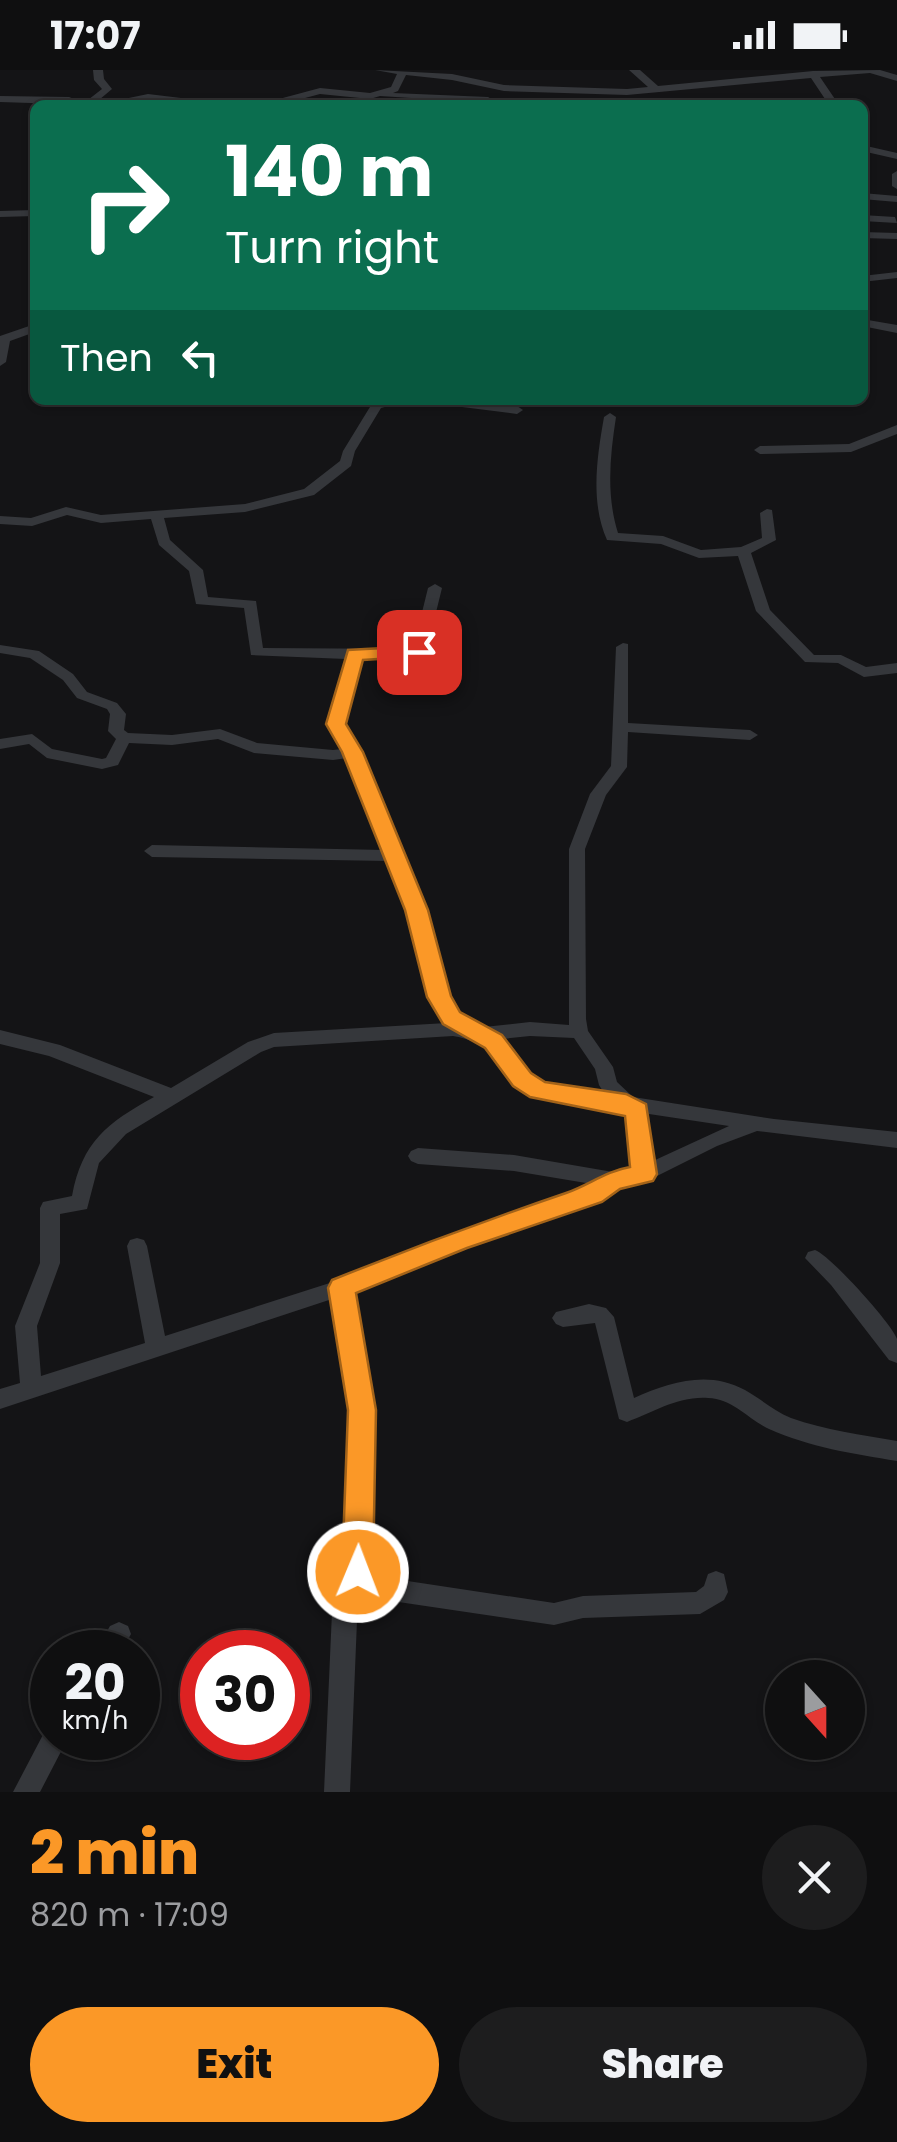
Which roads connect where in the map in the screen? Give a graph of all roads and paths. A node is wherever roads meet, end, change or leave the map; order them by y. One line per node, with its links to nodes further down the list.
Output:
1 (98, 70): 18 (street)
2 (380, 70): 6 (street)
3 (634, 70): 13 (street)
4 (870, 70): 5 (street); 8 (street)
5 (813, 74): 9 (street); 27 (street)
6 (401, 75): 10 (street); 15 (street)
7 (538, 78): 11 (street)
8 (897, 78)
9 (682, 86): 13 (street); 26 (street)
10 (518, 89): 11 (street); 23 (street)
11 (546, 89): 12 (street)
12 (571, 90): 14 (street); 24 (street)
13 (657, 90): 14 (street)
14 (613, 91): 25 (street)
15 (380, 94): 21 (street); 22 (street)
16 (0, 99): 17 (street)
17 (69, 100)
18 (92, 100)
19 (127, 100): 20 (street)
20 (177, 100)
21 (287, 100)
22 (488, 100)
23 (515, 100)
24 (568, 100)
25 (614, 100)
26 (692, 100)
27 (831, 100)
28 (868, 152): 29 (street)
29 (897, 156)
30 (897, 174): 31 (street)
31 (897, 186)
32 (868, 197): 33 (street)
33 (897, 199)
34 (4, 214): 35 (street); 37 (street)
35 (30, 214)
36 (868, 219): 38 (street)
37 (30, 221)
38 (896, 226): 39 (street)
39 (868, 233)
40 (897, 275): 41 (street)
41 (868, 277)
42 (868, 323): 43 (street)
43 (897, 328)
44 (30, 330): 45 (street)
45 (2, 339): 46 (street)
46 (0, 362)
47 (377, 405): 54 (street)
48 (478, 405): 49 (street)
49 (517, 410)
50 (610, 418): 56 (street)
51 (897, 429): 52 (street)
52 (760, 450)
53 (767, 512): 56 (street)
54 (156, 514): 55 (street); 60 (street)
55 (0, 520)
56 (743, 551): 61 (street)
57 (435, 588): 60 (street)
58 (623, 647): 62 (street)
59 (0, 649): 64 (street)
60 (355, 654): 66 (street)
61 (897, 668)
62 (620, 728): 63 (street); 69 (street)
63 (750, 734)
64 (124, 738): 65 (street); 66 (street)
65 (0, 744)
66 (353, 752): 68 (street)
67 (152, 851): 68 (street)
68 (394, 856): 70 (street)
69 (578, 1032): 70 (street); 73 (street)
70 (484, 1034): 72 (street); 73 (street)
71 (0, 1036): 72 (street)
72 (170, 1096): 85 (street)
73 (626, 1104): 74 (street); 77 (street)
74 (774, 1126): 75 (street); 77 (street)
75 (897, 1140)
76 (418, 1156): 78 (street)
77 (644, 1174): 78 (street)
78 (614, 1180): 81 (street)
79 (137, 1246): 83 (street)
80 (815, 1258): 84 (street)
81 (341, 1288): 83 (street); 89 (street)
82 (562, 1318): 87 (street)
83 (156, 1350): 85 (street)
84 (897, 1354)
85 (31, 1390): 86 (street)
86 (0, 1399)
87 (897, 1451)
88 (716, 1582): 89 (street)
89 (348, 1583): 92 (street)
90 (44, 1760): 91 (street)
91 (26, 1792)
92 (337, 1792)

